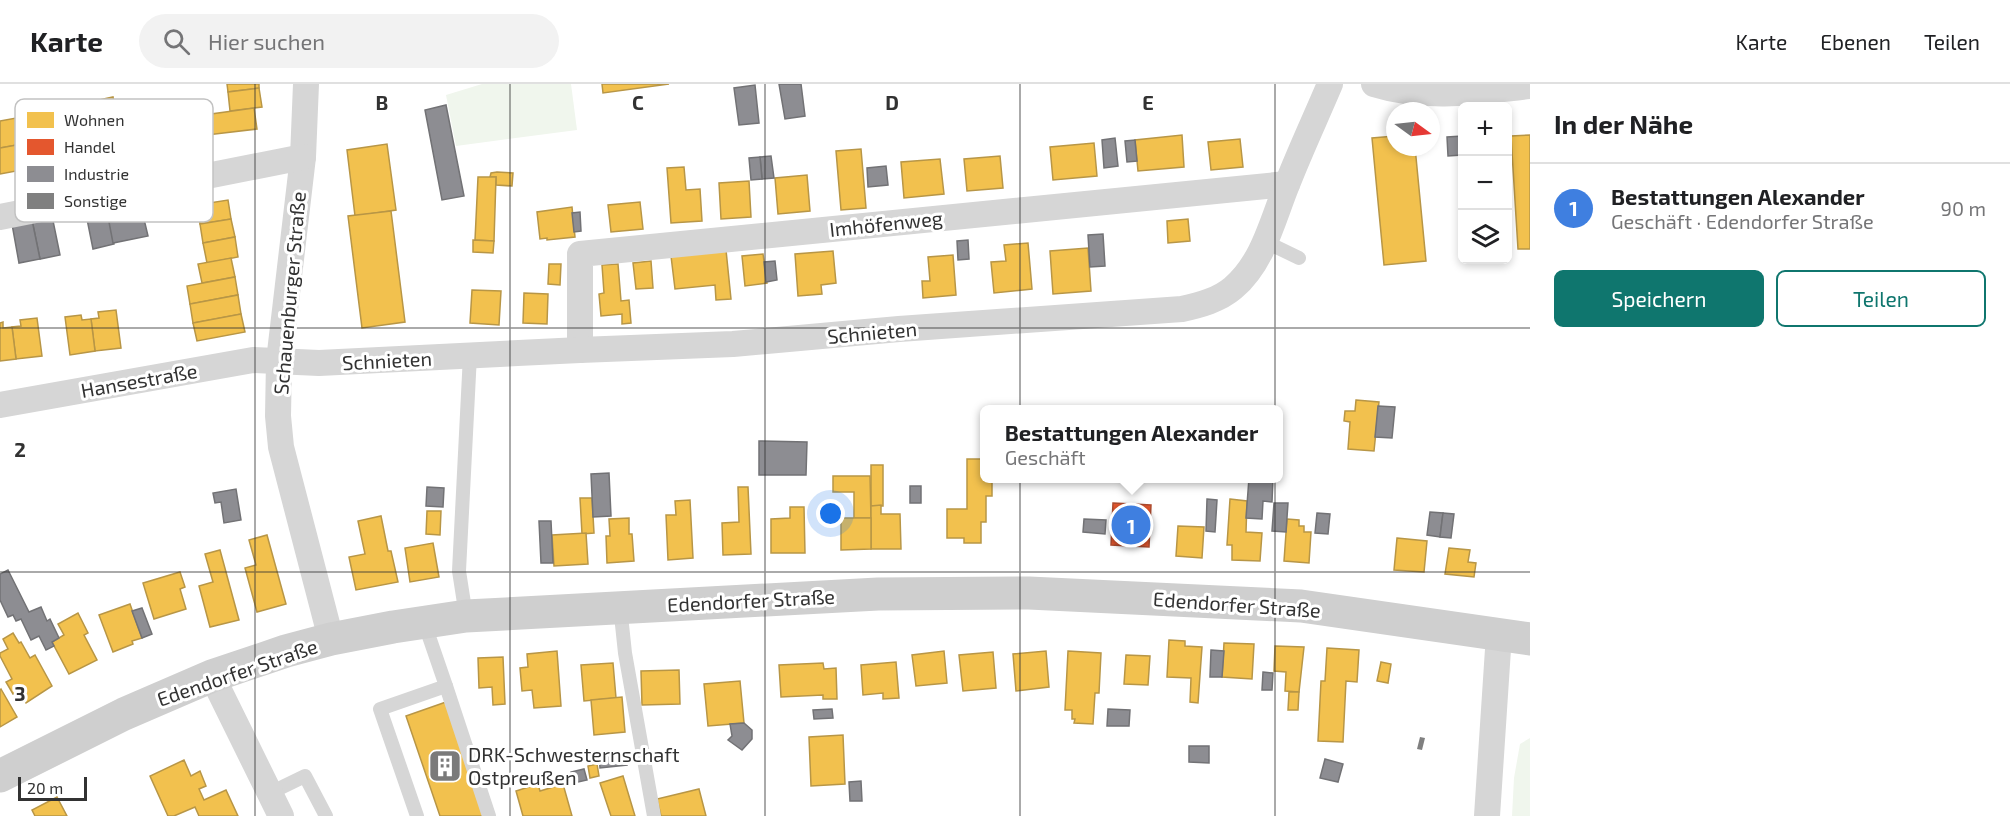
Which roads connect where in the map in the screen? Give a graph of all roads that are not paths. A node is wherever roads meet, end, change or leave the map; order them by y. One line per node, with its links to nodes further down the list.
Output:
1 (306, 84): 5 (street, Schauenburger Straße)
2 (1330, 84): 7 (street, Schnieten)
3 (1374, 84): 4 (street)
4 (1530, 86)
5 (303, 157): 6 (street); 14 (street, Schauenburger Straße)
6 (213, 175)
7 (1287, 184): 10 (street, Schnieten); 12 (street, Imhöfenweg)
8 (15, 214): 9 (street)
9 (0, 217)
10 (1266, 242): 11 (lane); 12 (street, Schnieten)
11 (1299, 258)
12 (580, 350): 13 (street, Schnieten)
13 (470, 355): 14 (street, Schnieten); 17 (lane)
14 (279, 361): 15 (street, Hansestraße); 20 (street, Schauenburger Straße)
15 (0, 405)
16 (620, 606): 17 (street, Edendorfer Straße); 19 (street, Edendorfer Straße); 28 (lane)
17 (466, 616): 18 (street, Edendorfer Straße)
18 (424, 622): 20 (street, Edendorfer Straße); 22 (lane)
19 (1514, 637): 29 (street)
20 (331, 639): 21 (street, Edendorfer Straße)
21 (212, 676): 23 (street, Edendorfer Straße); 24 (street)
22 (446, 686): 26 (lane); 27 (lane)
23 (0, 776)
24 (275, 805): 25 (lane)
25 (326, 816)
26 (417, 816)
27 (489, 816)
28 (654, 816)
29 (1487, 816)

